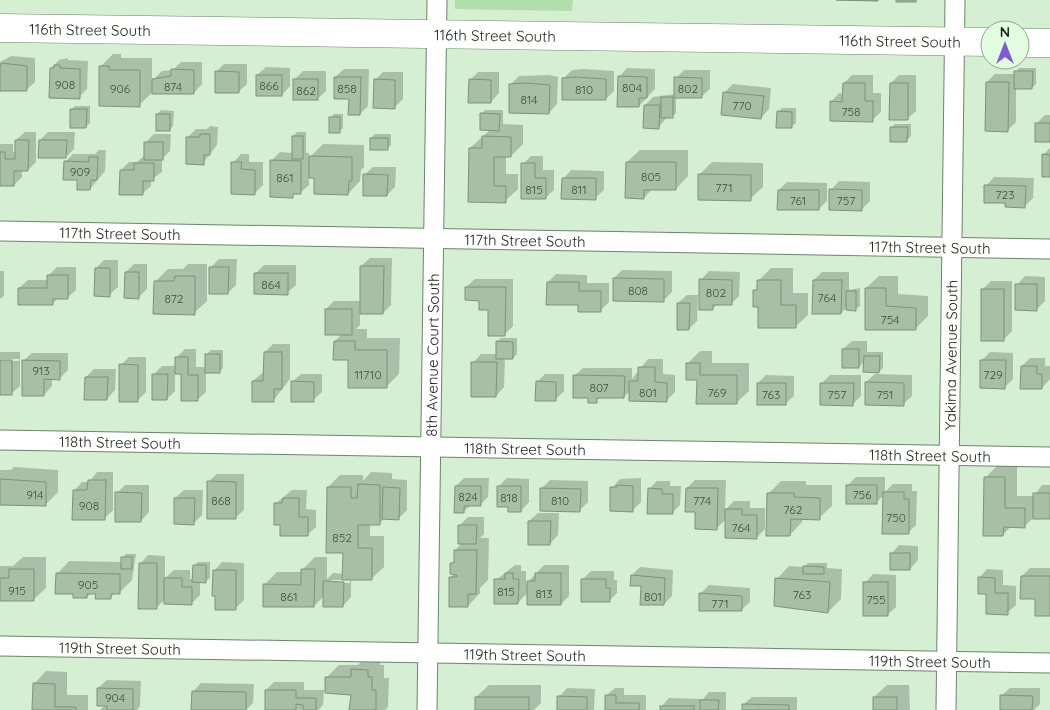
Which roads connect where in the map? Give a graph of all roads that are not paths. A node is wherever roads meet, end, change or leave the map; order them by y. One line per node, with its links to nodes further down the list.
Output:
1 (437, 0): 4 (street, 8th Avenue Court South)
2 (955, 0): 5 (street, Yakima Avenue South)
3 (0, 28): 4 (street, 116th Street South)
4 (436, 35): 5 (street, 116th Street South); 10 (street, 8th Avenue Court South)
5 (954, 42): 6 (street, 116th Street South); 11 (street, Yakima Avenue South)
6 (980, 42)
7 (1030, 43): 8 (street)
8 (1050, 43)
9 (0, 231): 10 (street, 117th Street South)
10 (434, 238): 11 (street, 117th Street South); 14 (street, 8th Avenue Court South)
11 (952, 247): 12 (street, 117th Street South); 15 (street, Yakima Avenue South)
12 (1050, 249)
13 (0, 440): 14 (street, 118th Street South)
14 (431, 447): 15 (street, 118th Street South); 18 (street, 8th Avenue Court South)
15 (949, 455): 16 (street, 118th Street South); 19 (street, Yakima Avenue South)
16 (1050, 457)
17 (0, 646): 18 (street, 119th Street South)
18 (428, 653): 19 (street, 119th Street South); 21 (street, 8th Avenue Court South)
19 (946, 661): 20 (street, 119th Street South); 22 (street, Yakima Avenue South)
20 (1050, 663)
21 (427, 710)
22 (946, 710)

